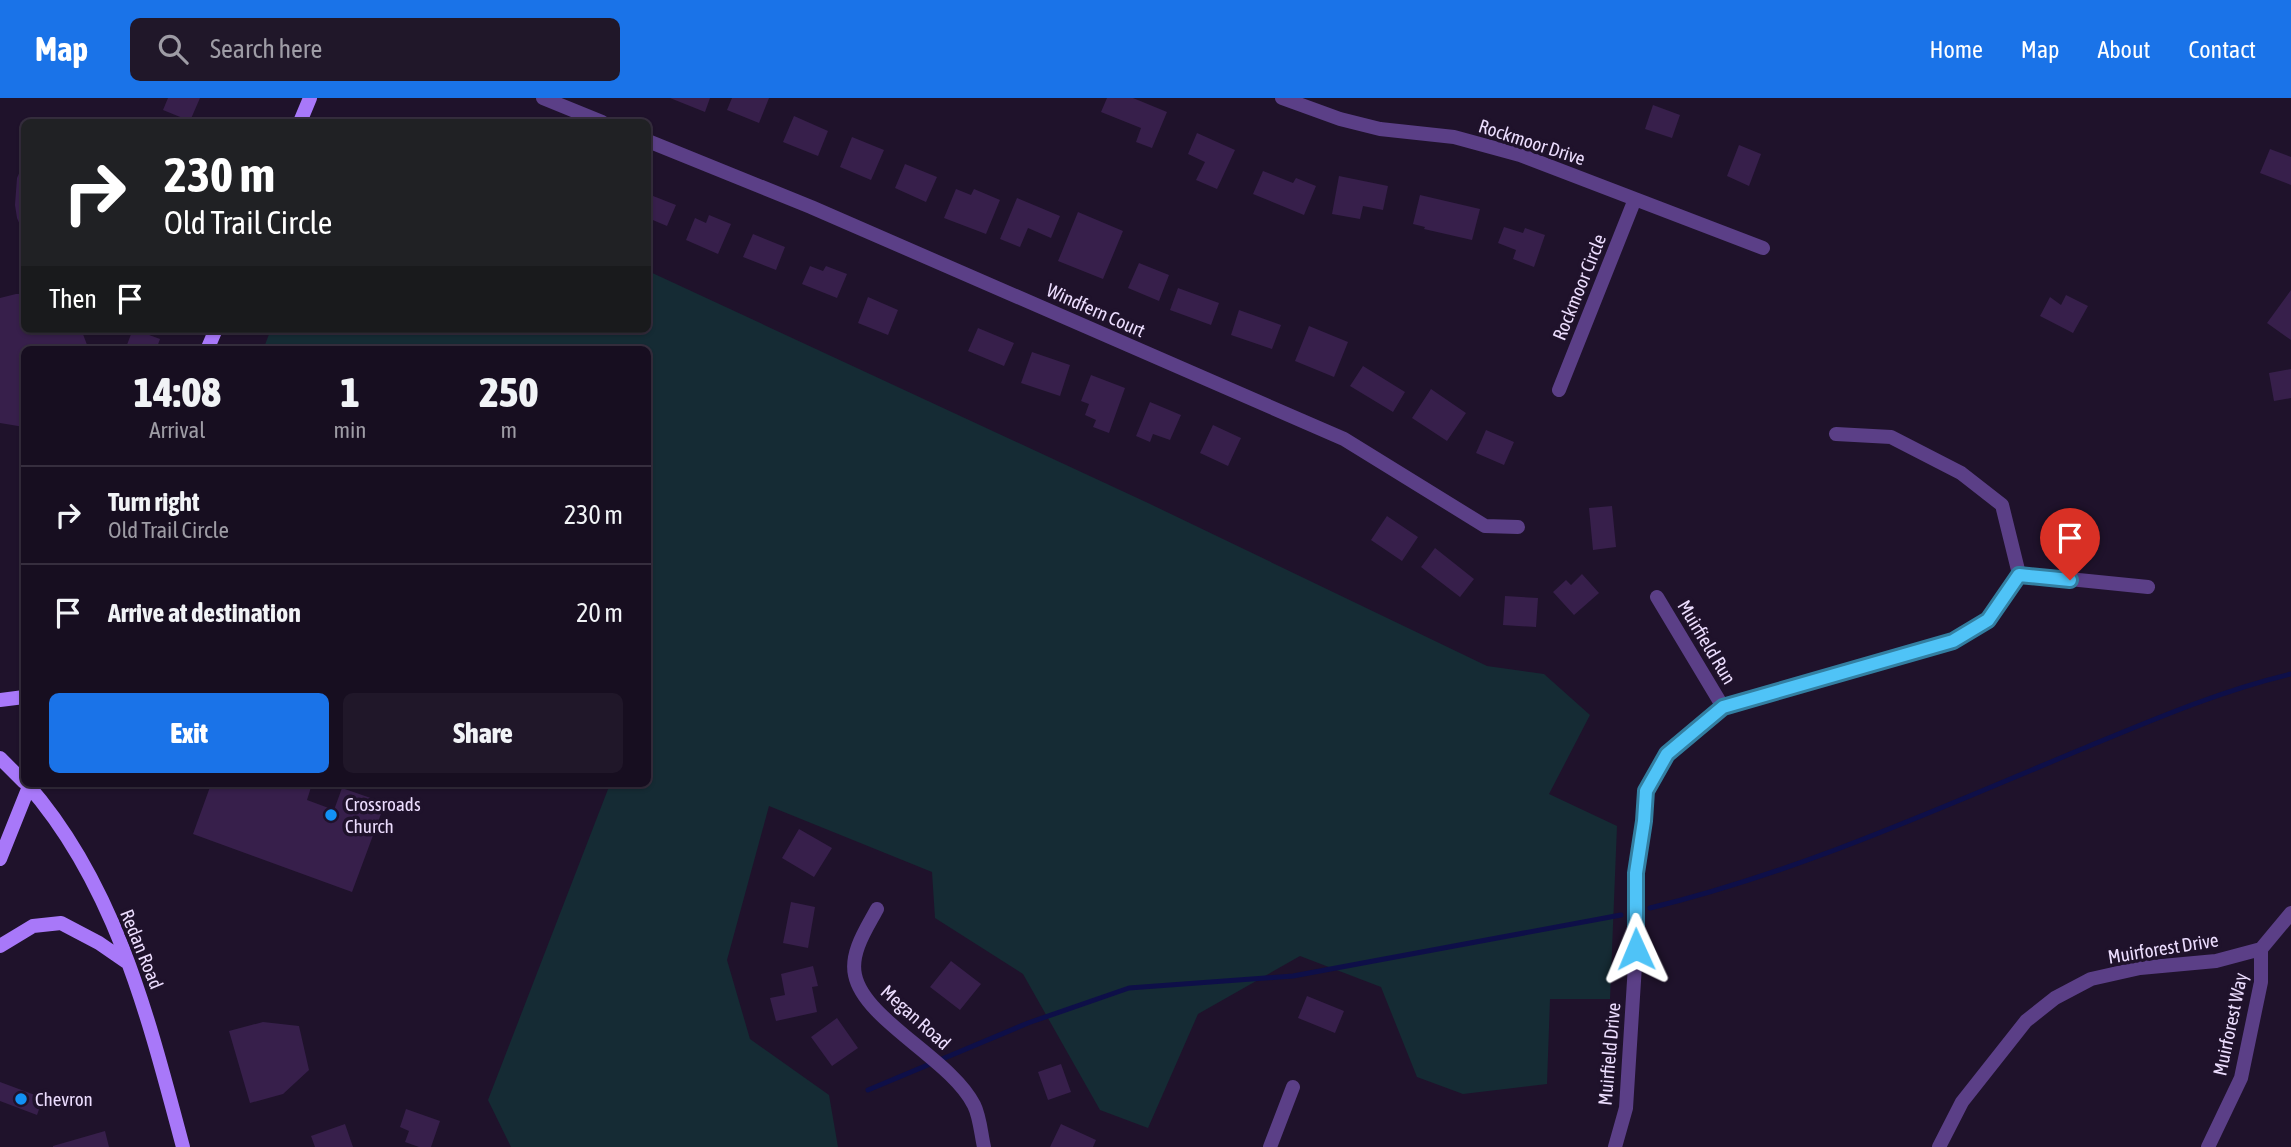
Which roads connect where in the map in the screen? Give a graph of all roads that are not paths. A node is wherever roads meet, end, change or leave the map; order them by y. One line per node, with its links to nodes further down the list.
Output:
1 (310, 98): 4 (main road)
2 (543, 98): 5 (street)
3 (1282, 98): 7 (street, Rockmoor Drive)
4 (301, 119)
5 (595, 119)
6 (651, 142): 11 (street, Windfern Court)
7 (1635, 199): 8 (street, Rockmoor Drive); 9 (street, Rockmoor Circle)
8 (1763, 248)
9 (1559, 390)
10 (1836, 434): 12 (street)
11 (1518, 527)
12 (2019, 575): 13 (street); 17 (street, Muirfield Drive)
13 (2148, 587)
14 (1657, 597): 17 (street, Muirfield Run)
15 (21, 697): 16 (main road)
16 (0, 700)
17 (1723, 707): 32 (street, Muirfield Drive)
18 (0, 758): 19 (main road, Redan Road)
19 (21, 778)
20 (26, 787): 22 (main road)
21 (29, 787): 27 (main road, Redan Road)
22 (0, 859)
23 (877, 909): 30 (street, Megan Road)
24 (2291, 913): 26 (street, Muirforest Way)
25 (0, 946): 27 (main road)
26 (2261, 949): 33 (street, Muirforest Drive); 34 (street, Muirforest Way)
27 (130, 964): 29 (main road, Redan Road)
28 (1293, 1087): 31 (street)
29 (184, 1147)
30 (984, 1147)
31 (1270, 1147)
32 (1615, 1147)
33 (1939, 1147)
34 (2208, 1147)

